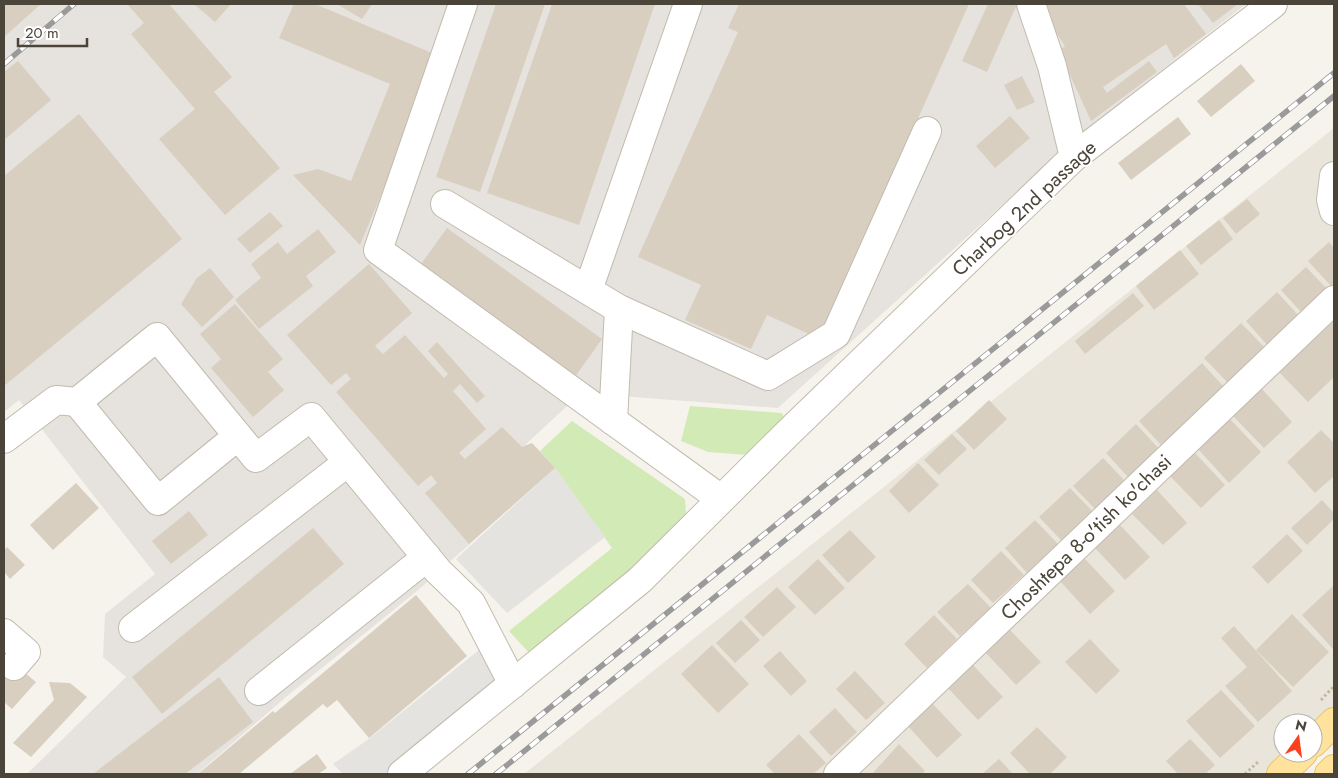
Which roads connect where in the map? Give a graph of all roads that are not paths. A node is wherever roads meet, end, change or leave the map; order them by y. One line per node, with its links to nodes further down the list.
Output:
1 (463, 4): 14 (street)
2 (688, 4): 10 (street)
3 (1031, 4): 6 (street)
4 (1273, 4): 6 (street, Charbog 2nd passage)
5 (927, 131): 12 (street)
6 (1074, 157): 18 (street, Charbog 2nd passage)
7 (1334, 176): 9 (street)
8 (445, 204): 10 (street)
9 (1334, 211)
10 (588, 290): 12 (street)
11 (1334, 300): 30 (street, Choshtepa 8-o'tish ko'chasi)
12 (620, 309): 14 (street)
13 (77, 402): 15 (street); 15 (street); 16 (street)
14 (613, 420): 18 (street)
15 (238, 436): 17 (street)
16 (4, 439)
17 (348, 462): 19 (street); 20 (street)
18 (721, 499): 23 (street, Charbog 2nd passage)
19 (426, 557): 23 (street); 24 (street)
20 (133, 628)
21 (4, 633): 22 (street)
22 (14, 666)
23 (513, 684): 29 (street, Charbog 2nd passage)
24 (259, 691)
25 (1334, 722): 26 (main road)
26 (1323, 733)
27 (1293, 763): 31 (main road)
28 (1334, 769): 32 (main road)
29 (402, 774)
30 (838, 774)
31 (1282, 774)
32 (1329, 774)

